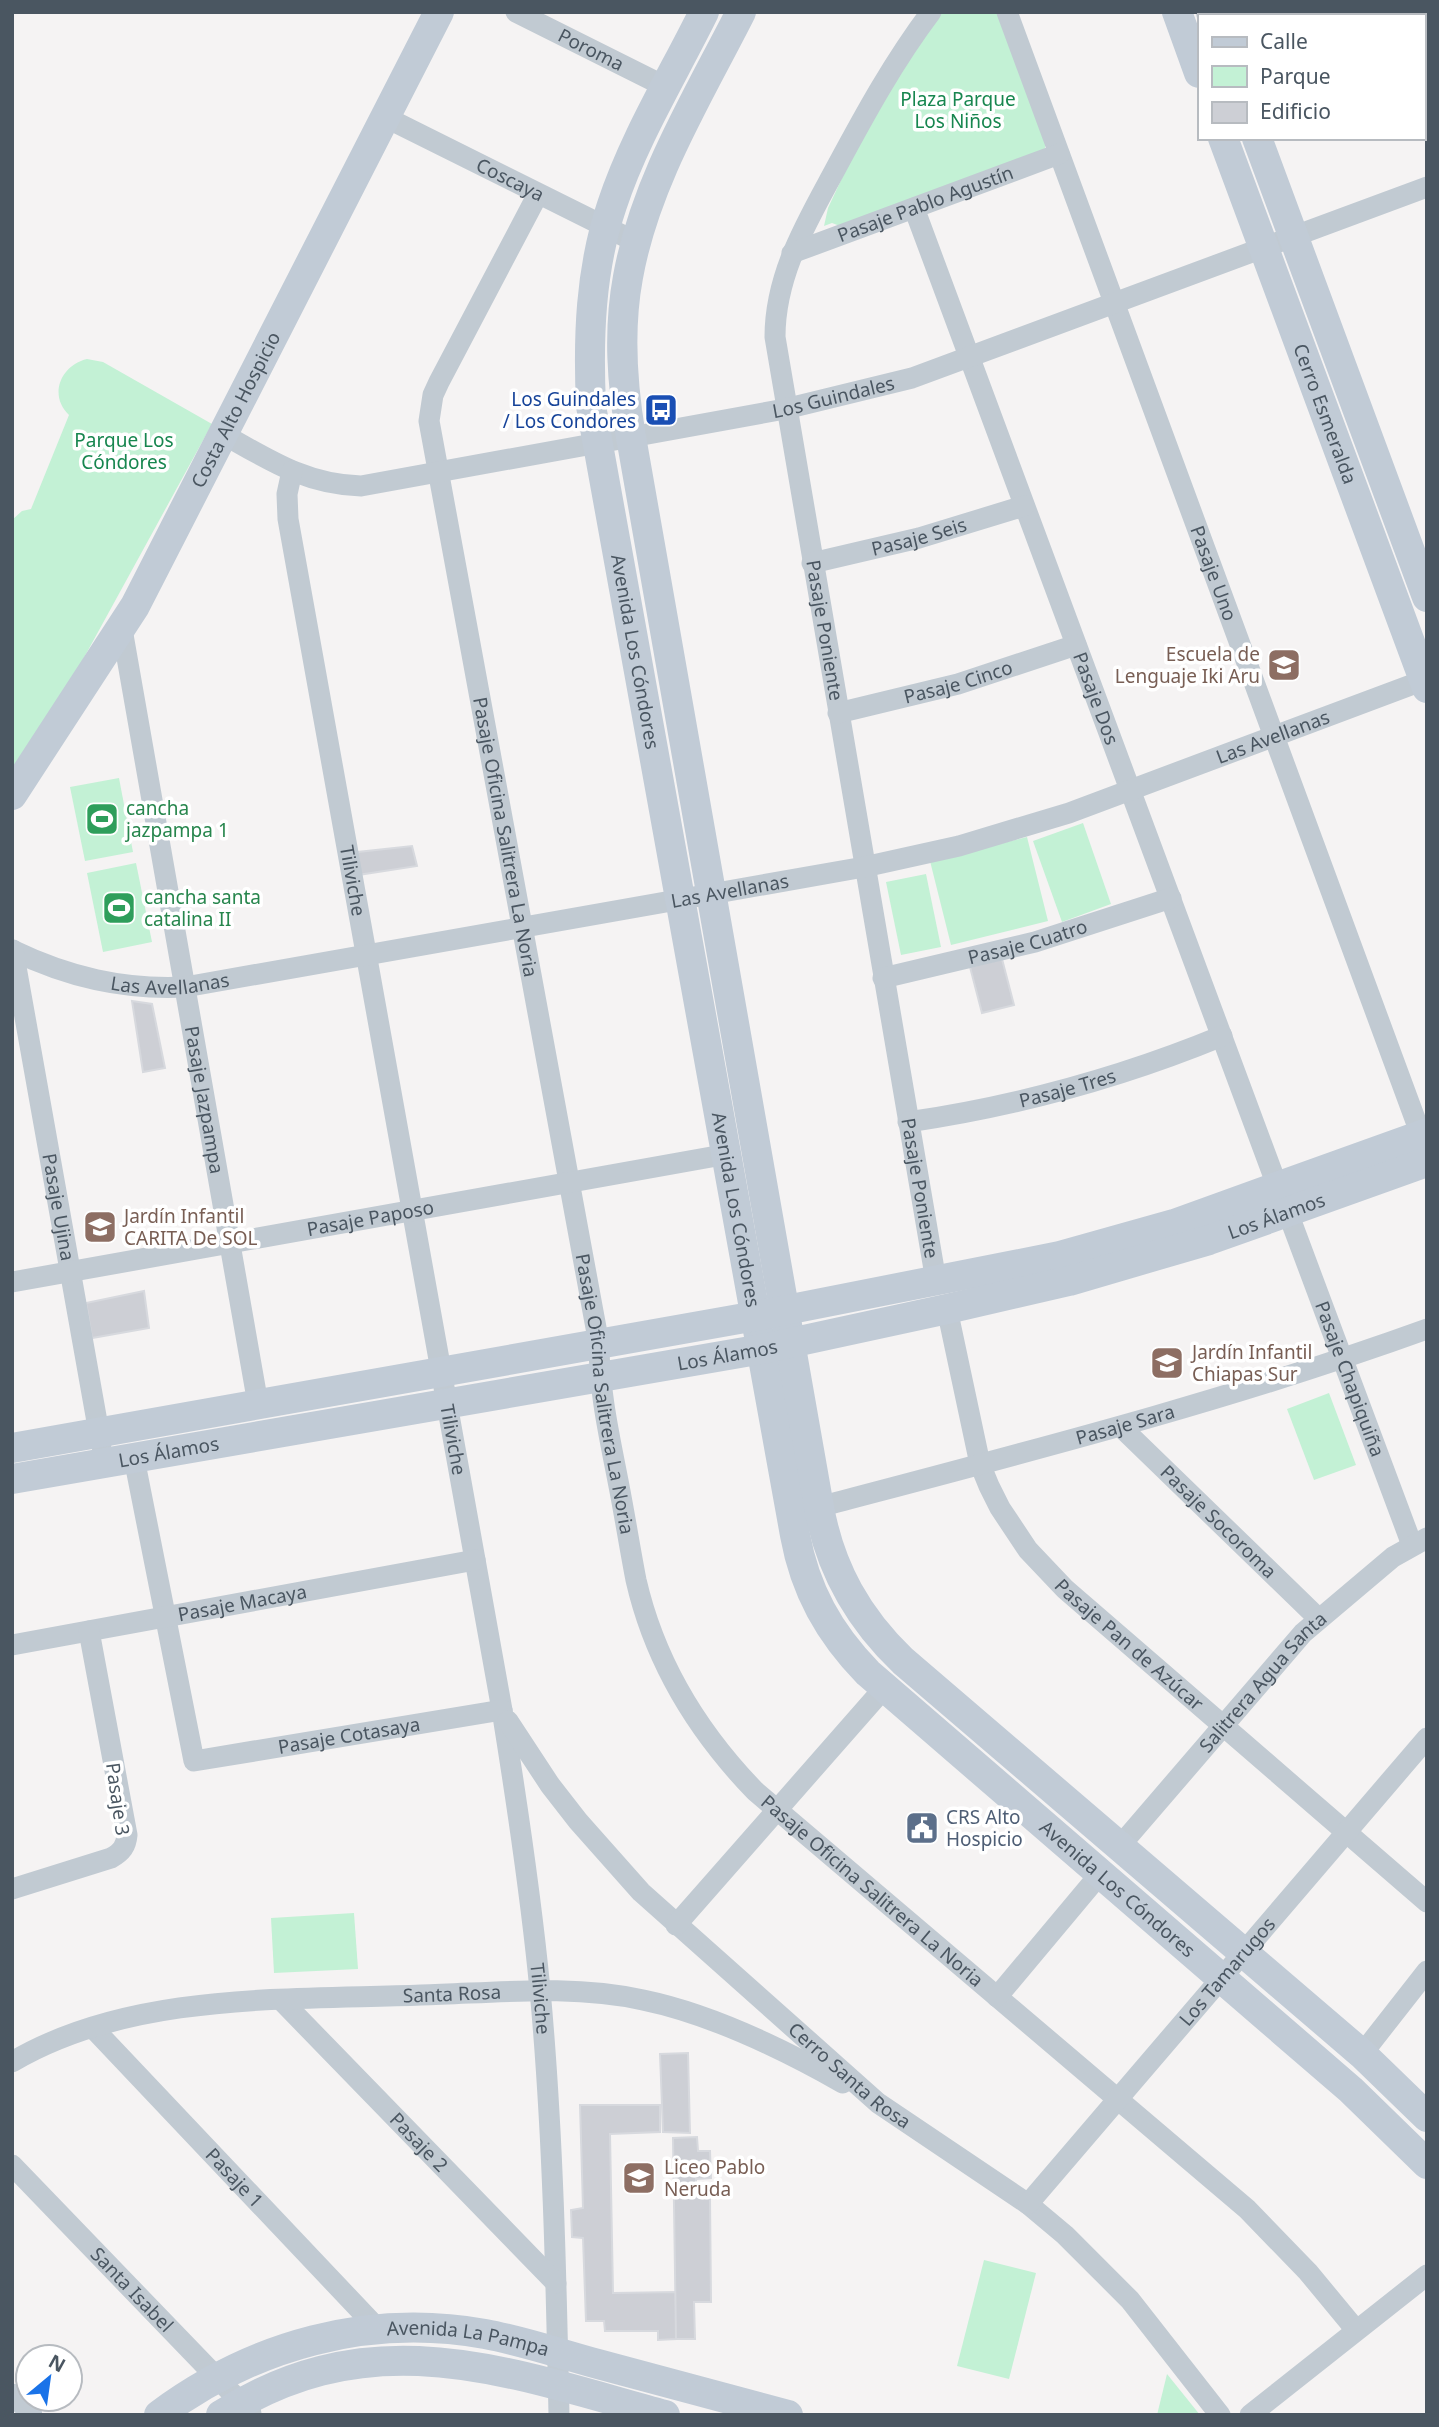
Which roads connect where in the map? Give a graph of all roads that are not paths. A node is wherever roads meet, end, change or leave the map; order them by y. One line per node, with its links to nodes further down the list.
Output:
1 (439, 12): 10 (street, Costa Alto Hospicio)
2 (516, 12): 9 (street, Poroma)
3 (705, 12): 9 (street, Avenida Los Cóndores)
4 (741, 12): 19 (street, Avenida Los Cóndores)
5 (931, 12): 21 (street, Pasaje Poniente)
6 (1007, 12): 13 (street, Pasaje Uno)
7 (1177, 12): 8 (street)
8 (1198, 70)
9 (666, 88): 17 (street, Avenida Los Cóndores)
10 (385, 117): 15 (street, Coscaya); 25 (street, Costa Alto Hospicio)
11 (1224, 140): 20 (street, Cerro Esmeralda)
12 (1258, 140): 18 (street, Cerro Esmeralda)
13 (1059, 154): 16 (street, Pasaje Pablo Agustín); 22 (street, Pasaje Uno)
14 (1427, 187): 18 (street, Los Guindales)
15 (538, 194): 17 (street, Coscaya); 29 (street, Pasaje Oficina Salitrera La Noria)
16 (914, 208): 21 (street, Pasaje Pablo Agustín); 23 (street, Pasaje Dos)
17 (605, 227): 19 (street, Coscaya); 27 (street, Avenida Los Cóndores)
18 (1294, 237): 20 (street, Los Guindales); 32 (street, Cerro Esmeralda)
19 (636, 243): 26 (street, Avenida Los Cóndores)
20 (1264, 247): 22 (street, Los Guindales); 35 (street, Cerro Esmeralda)
21 (792, 253): 24 (street, Pasaje Poniente)
22 (1114, 303): 23 (street, Los Guindales); 37 (street, Pasaje Uno)
23 (969, 357): 24 (street, Los Guindales); 30 (street, Pasaje Dos)
24 (785, 409): 26 (street, Los Guindales); 31 (street, Pasaje Poniente)
25 (223, 434): 28 (street, Los Guindales); 33 (street, Costa Alto Hospicio)
26 (631, 437): 27 (street, Los Guindales); 41 (street, Avenida Los Cóndores)
27 (596, 444): 29 (street, Los Guindales); 43 (street, Avenida Los Cóndores)
28 (292, 471): 29 (street, Los Guindales); 46 (street, Tiliviche)
29 (437, 473): 44 (street, Pasaje Oficina Salitrera La Noria)
30 (1024, 506): 31 (street, Pasaje Seis); 34 (street, Pasaje Dos)
31 (812, 563): 36 (street, Pasaje Poniente)
32 (1427, 597)
33 (122, 629): 39 (street, Costa Alto Hospicio); 48 (street, Pasaje Jazpampa)
34 (1076, 645): 36 (street, Pasaje Cinco); 38 (street, Pasaje Dos)
35 (1426, 682): 37 (street, Las Avellanas)
36 (838, 713): 40 (street, Pasaje Poniente)
37 (1274, 737): 38 (street, Las Avellanas); 51 (street, Pasaje Uno)
38 (1130, 790): 40 (street, Las Avellanas); 42 (street, Pasaje Dos)
39 (12, 795)
40 (864, 867): 41 (street, Las Avellanas); 47 (street, Pasaje Poniente)
41 (712, 894): 43 (street, Las Avellanas); 61 (street, Avenida Los Cóndores)
42 (1171, 898): 47 (street, Pasaje Cuatro); 49 (street, Pasaje Dos)
43 (681, 900): 44 (street, Las Avellanas); 52 (street, Avenida Los Cóndores)
44 (522, 928): 46 (street, Las Avellanas); 53 (street, Pasaje Oficina Salitrera La Noria)
45 (13, 950): 48 (street, Las Avellanas); 57 (street, Pasaje Ujina)
46 (366, 955): 48 (street, Las Avellanas); 55 (street, Tiliviche)
47 (883, 978): 50 (street, Pasaje Poniente)
48 (185, 987): 56 (street, Pasaje Jazpampa)
49 (1222, 1036): 50 (street, Pasaje Tres); 54 (street, Pasaje Dos)
50 (908, 1122): 58 (street, Pasaje Poniente)
51 (1425, 1143): 54 (street, Los Álamos)
52 (728, 1154): 53 (street, Pasaje Paposo); 62 (street, Avenida Los Cóndores)
53 (569, 1183): 55 (street, Pasaje Paposo); 64 (street, Pasaje Oficina Salitrera La Noria)
54 (1283, 1200): 58 (street, Los Álamos); 60 (street, Los Álamos); 67 (street, Pasaje Chapiquiña)
55 (412, 1210): 56 (street, Pasaje Paposo); 68 (street, Tiliviche)
56 (230, 1243): 57 (street, Pasaje Paposo); 71 (street, Pasaje Jazpampa)
57 (70, 1271): 59 (street, Pasaje Paposo); 73 (street, Pasaje Ujina)
58 (936, 1281): 61 (street, Los Álamos)
59 (12, 1282)
60 (947, 1309): 65 (street, Los Álamos); 77 (street, Pasaje Pan de Azúcar)
61 (785, 1310): 62 (street, Los Álamos); 65 (street, Avenida Los Cóndores)
62 (756, 1316): 64 (street, Los Álamos); 66 (street, Avenida Los Cóndores)
63 (1427, 1329): 67 (street, Pasaje Sara)
64 (599, 1343): 68 (street, Los Álamos); 69 (street, Pasaje Oficina Salitrera La Noria)
65 (791, 1343): 66 (street, Los Álamos); 79 (street, Avenida Los Cóndores)
66 (762, 1349): 69 (street, Los Álamos); 86 (street, Avenida Los Cóndores)
67 (1343, 1359): 72 (street, Pasaje Sara); 80 (street, Pasaje Chapiquiña)
68 (441, 1371): 70 (street, Tiliviche); 71 (street, Los Álamos)
69 (599, 1377): 70 (street, Los Álamos); 90 (street, Pasaje Oficina Salitrera La Noria)
70 (447, 1404): 75 (street, Los Álamos); 81 (street, Tiliviche)
71 (258, 1405): 73 (street, Los Álamos)
72 (1121, 1427): 77 (street, Pasaje Sara); 83 (street, Pasaje Socoroma)
73 (99, 1433): 74 (street, Los Álamos); 76 (street, Pasaje Ujina)
74 (12, 1448)
75 (134, 1458): 76 (street, Los Álamos); 82 (street)
76 (104, 1463): 78 (street, Los Álamos)
77 (980, 1464): 79 (street, Pasaje Sara); 88 (street, Pasaje Pan de Azúcar)
78 (12, 1479)
79 (819, 1507): 92 (street, Avenida Los Cóndores)
80 (1420, 1541): 83 (street, Salitrera Agua Santa)
81 (475, 1560): 82 (street, Pasaje Macaya); 87 (street, Tiliviche)
82 (164, 1617): 84 (street, Pasaje Macaya); 87 (street, Pasaje Cotasaya)
83 (1318, 1618): 88 (street, Salitrera Agua Santa)
84 (89, 1631): 85 (street, Pasaje Macaya); 94 (street, Pasaje 3)
85 (12, 1645)
86 (885, 1687): 90 (street); 93 (street, Avenida Los Cóndores)
87 (502, 1710): 96 (street, Cerro Santa Rosa); 100 (street, Tiliviche)
88 (1223, 1725): 91 (street, Pasaje Pan de Azúcar); 92 (street, Salitrera Agua Santa)
89 (1427, 1738): 91 (street, Los Tamarugos)
90 (776, 1810): 96 (street); 101 (street, Pasaje Oficina Salitrera La Noria)
91 (1346, 1832): 95 (street, Pasaje Pan de Azúcar); 97 (street, Los Tamarugos)
92 (1119, 1847): 97 (street, Avenida Los Cóndores)
93 (1100, 1874): 99 (street, Avenida Los Cóndores); 101 (street)
94 (12, 1889)
95 (1427, 1902)
96 (676, 1924): 107 (street, Cerro Santa Rosa)
97 (1243, 1953): 99 (street, Los Tamarugos); 104 (street, Avenida Los Cóndores)
98 (1427, 1971): 104 (street)
99 (1221, 1978): 106 (street, Los Tamarugos); 109 (street, Avenida Los Cóndores)
100 (540, 1991): 102 (street, Santa Rosa); 107 (street, Santa Rosa); 113 (street, Tiliviche)
101 (997, 1997): 106 (street, Pasaje Oficina Salitrera La Noria)
102 (281, 2000): 103 (street, Santa Rosa); 113 (street, Pasaje 2)
103 (93, 2028): 105 (street, Santa Rosa); 114 (street, Pasaje 1)
104 (1362, 2054): 108 (street, Avenida Los Cóndores)
105 (12, 2062)
106 (1118, 2099): 111 (street, Los Tamarugos); 115 (street, Pasaje Oficina Salitrera La Noria)
107 (878, 2103): 111 (street, Cerro Santa Rosa)
108 (1427, 2118)
109 (1427, 2164)
110 (12, 2165): 117 (street, Santa Isabel)
111 (1028, 2204): 126 (street, Cerro Santa Rosa)
112 (1427, 2275): 115 (street)
113 (556, 2283): 116 (street, Tiliviche)
114 (378, 2329): 116 (street, Avenida La Pampa); 117 (street, Avenida La Pampa)
115 (1356, 2330): 127 (street)
116 (558, 2353): 118 (street, Tiliviche); 125 (street, Avenida La Pampa)
117 (216, 2377): 120 (street, Santa Isabel); 122 (street, Avenida La Pampa)
118 (558, 2385): 120 (street, Avenida La Pampa); 123 (street, Tiliviche); 124 (street, Avenida La Pampa)
119 (12, 2394): 121 (street)
120 (239, 2411)
121 (32, 2415)
122 (159, 2415)
123 (559, 2415)
124 (664, 2415)
125 (788, 2415)
126 (1220, 2415)
127 (1250, 2415)

